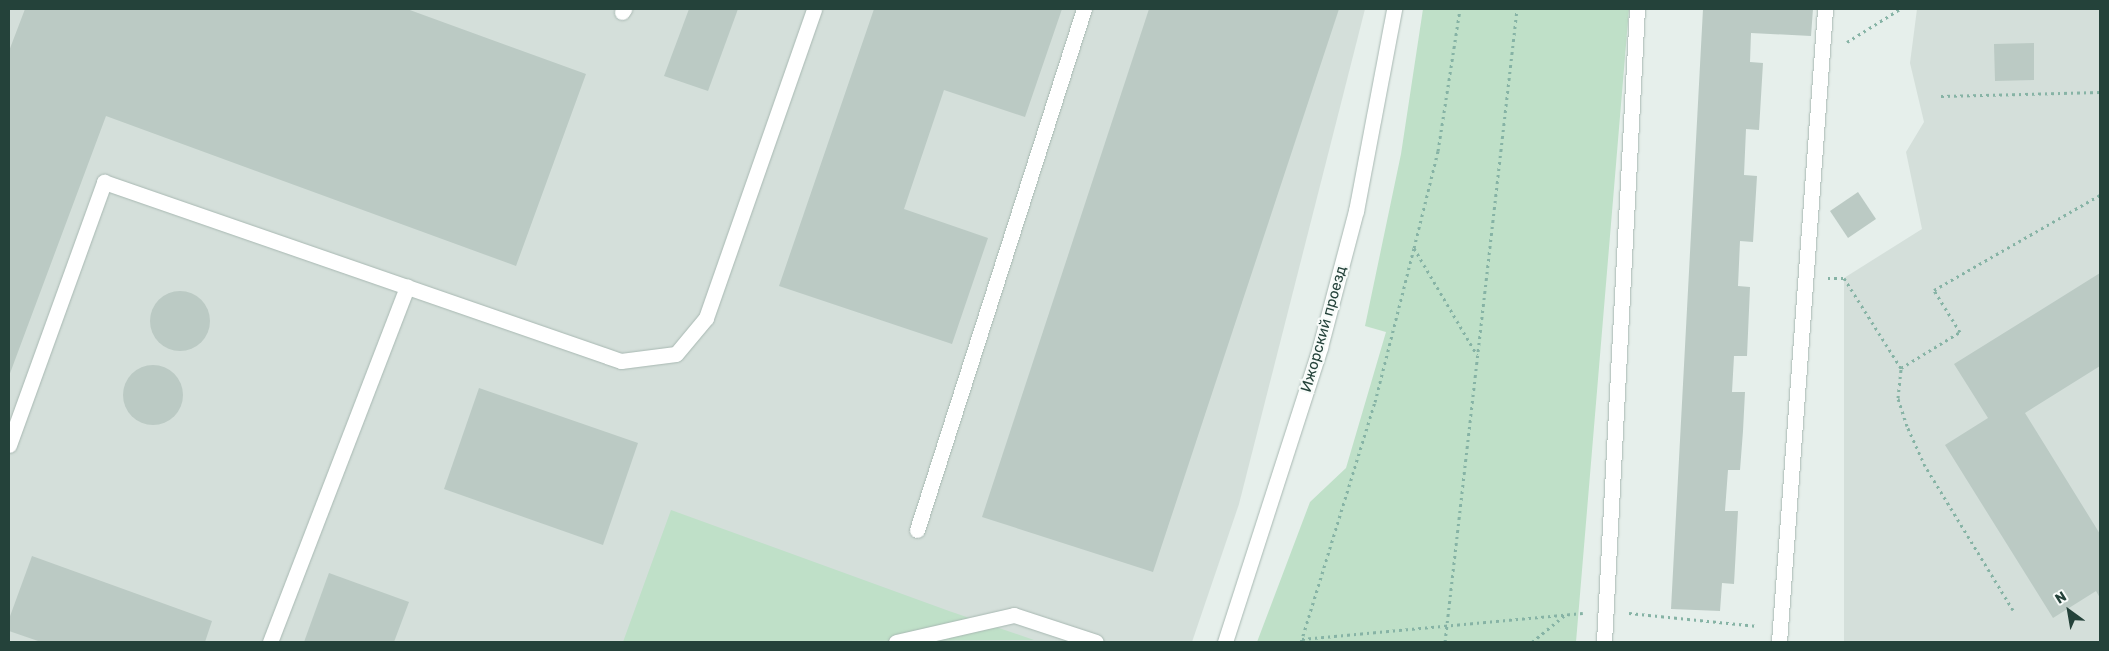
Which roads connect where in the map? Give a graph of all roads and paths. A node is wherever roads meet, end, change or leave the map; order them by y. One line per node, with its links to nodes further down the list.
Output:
1 (814, 9): 17 (street)
2 (1084, 9): 21 (street)
3 (1394, 9): 31 (street, Ижорский проезд)
4 (1460, 9): 15 (path)
5 (1517, 9): 18 (path)
6 (1637, 9): 23 (street)
7 (1825, 9): 11 (street)
8 (1891, 9): 10 (path)
9 (1900, 9): 10 (path)
10 (1891, 14): 11 (path)
11 (1821, 58): 16 (street)
12 (2100, 92): 13 (path)
13 (1941, 96)
14 (2100, 196): 19 (path)
15 (1414, 248): 18 (path); 27 (path)
16 (1806, 277): 19 (path); 26 (street)
17 (407, 287): 20 (street); 28 (street)
18 (1478, 355): 25 (path)
19 (1901, 368): 22 (path)
20 (9, 445)
21 (916, 530)
22 (2013, 610)
23 (1607, 611): 24 (path); 26 (path); 34 (street)
24 (1565, 615): 25 (path); 33 (path)
25 (1447, 625): 27 (path); 32 (path)
26 (1780, 635)
27 (1302, 641)
28 (270, 642)
29 (896, 642): 30 (street)
30 (1096, 642)
31 (1224, 642)
32 (1445, 642)
33 (1532, 642)
34 (1604, 642)

